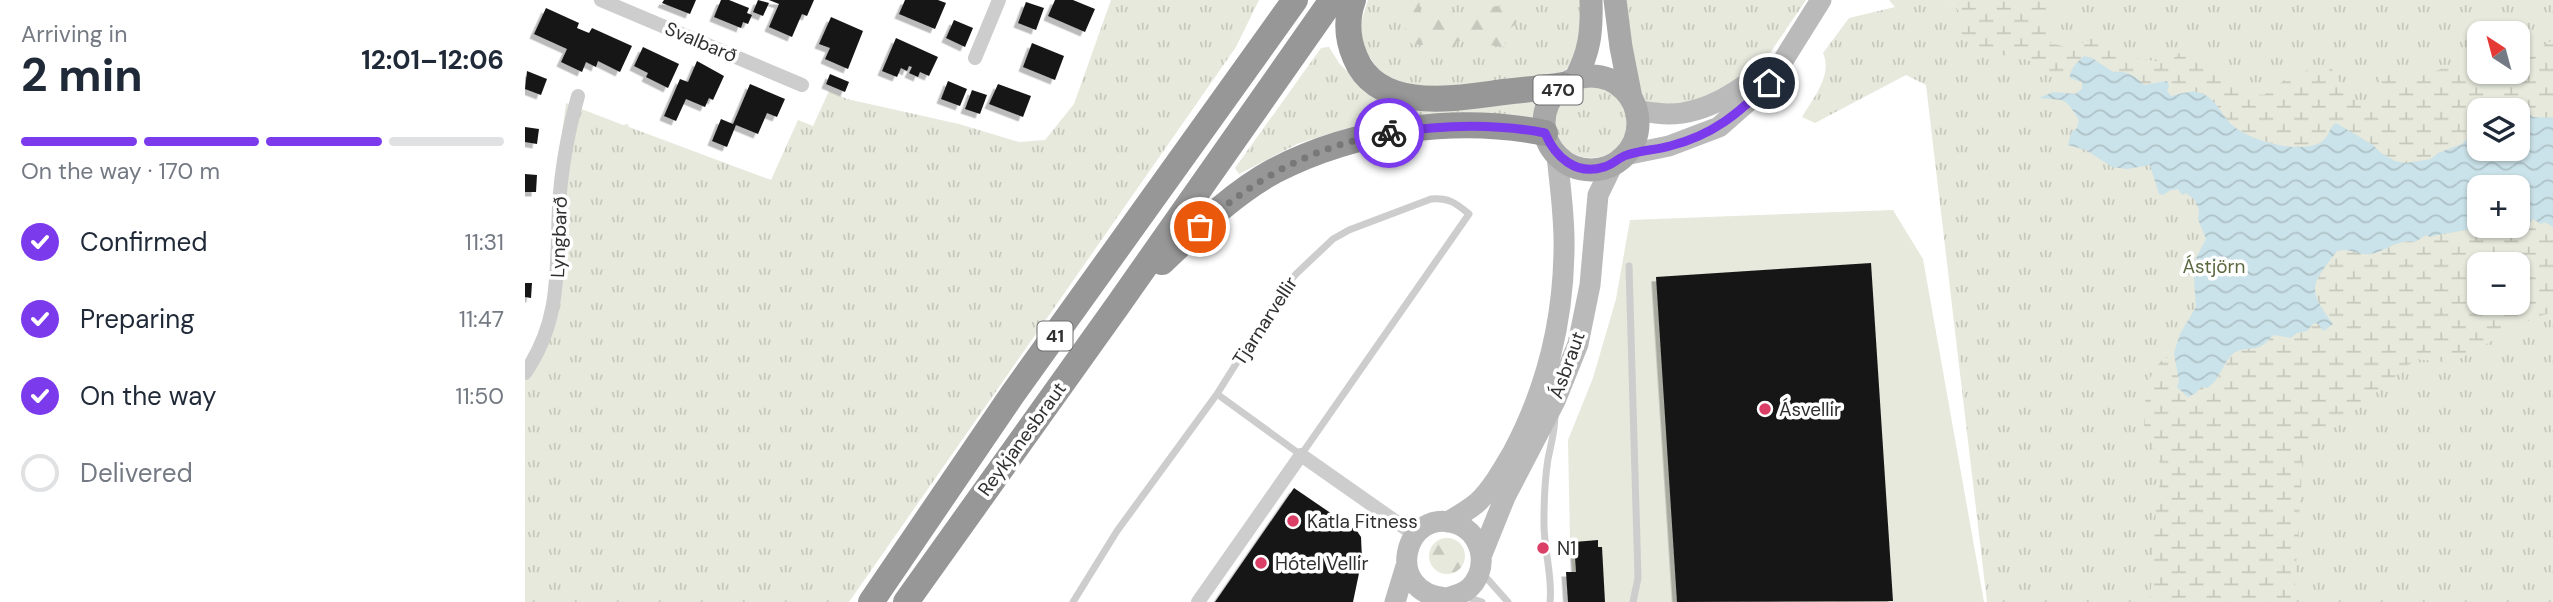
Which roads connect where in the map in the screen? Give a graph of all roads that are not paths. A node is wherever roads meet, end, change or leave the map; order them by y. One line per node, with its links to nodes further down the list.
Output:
1 (601, 0): 14 (street, Svalbarð)
2 (999, 0): 11 (street)
3 (1275, 0): 12 (highway)
4 (1295, 0): 12 (highway, Reykjanesbraut / 41)
5 (1332, 0): 20 (highway, Reykjanesbraut / 41)
6 (1353, 0): 13 (highway)
7 (1591, 0): 13 (main road, 470)
8 (1615, 0): 16 (main road)
9 (1821, 0): 10 (street)
10 (1786, 53): 16 (street); 18 (street)
11 (975, 58)
12 (1244, 74): 30 (highway, Reykjanesbraut / 41)
13 (1569, 82): 16 (main road, 470); 17 (main road, 470)
14 (802, 85)
15 (578, 96): 21 (street, Lyngbarð)
16 (1634, 104): 18 (main road)
17 (1551, 144): 18 (main road); 20 (highway); 25 (street, Ásbraut)
18 (1619, 160): 23 (street, Ásbraut)
19 (1629, 266): 38 (lane)
20 (1118, 305): 31 (highway, Reykjanesbraut / 41)
21 (525, 373)
22 (1217, 394): 24 (lane); 24 (lane, Tjarnarvellir); 32 (lane, Tjarnarvellir)
23 (1555, 401): 27 (street, Ásbraut); 37 (lane)
24 (1301, 455): 26 (street); 33 (street, Tjarnarvellir)
25 (1448, 522): 26 (street); 27 (street)
26 (1415, 535): 28 (street)
27 (1481, 562): 29 (street); 36 (lane)
28 (1406, 566): 29 (street); 34 (street)
29 (1448, 598): 35 (lane)
30 (871, 602)
31 (906, 602)
32 (1073, 602)
33 (1198, 602)
34 (1395, 602)
35 (1482, 602)
36 (1508, 602)
37 (1550, 602)
38 (1633, 602)

